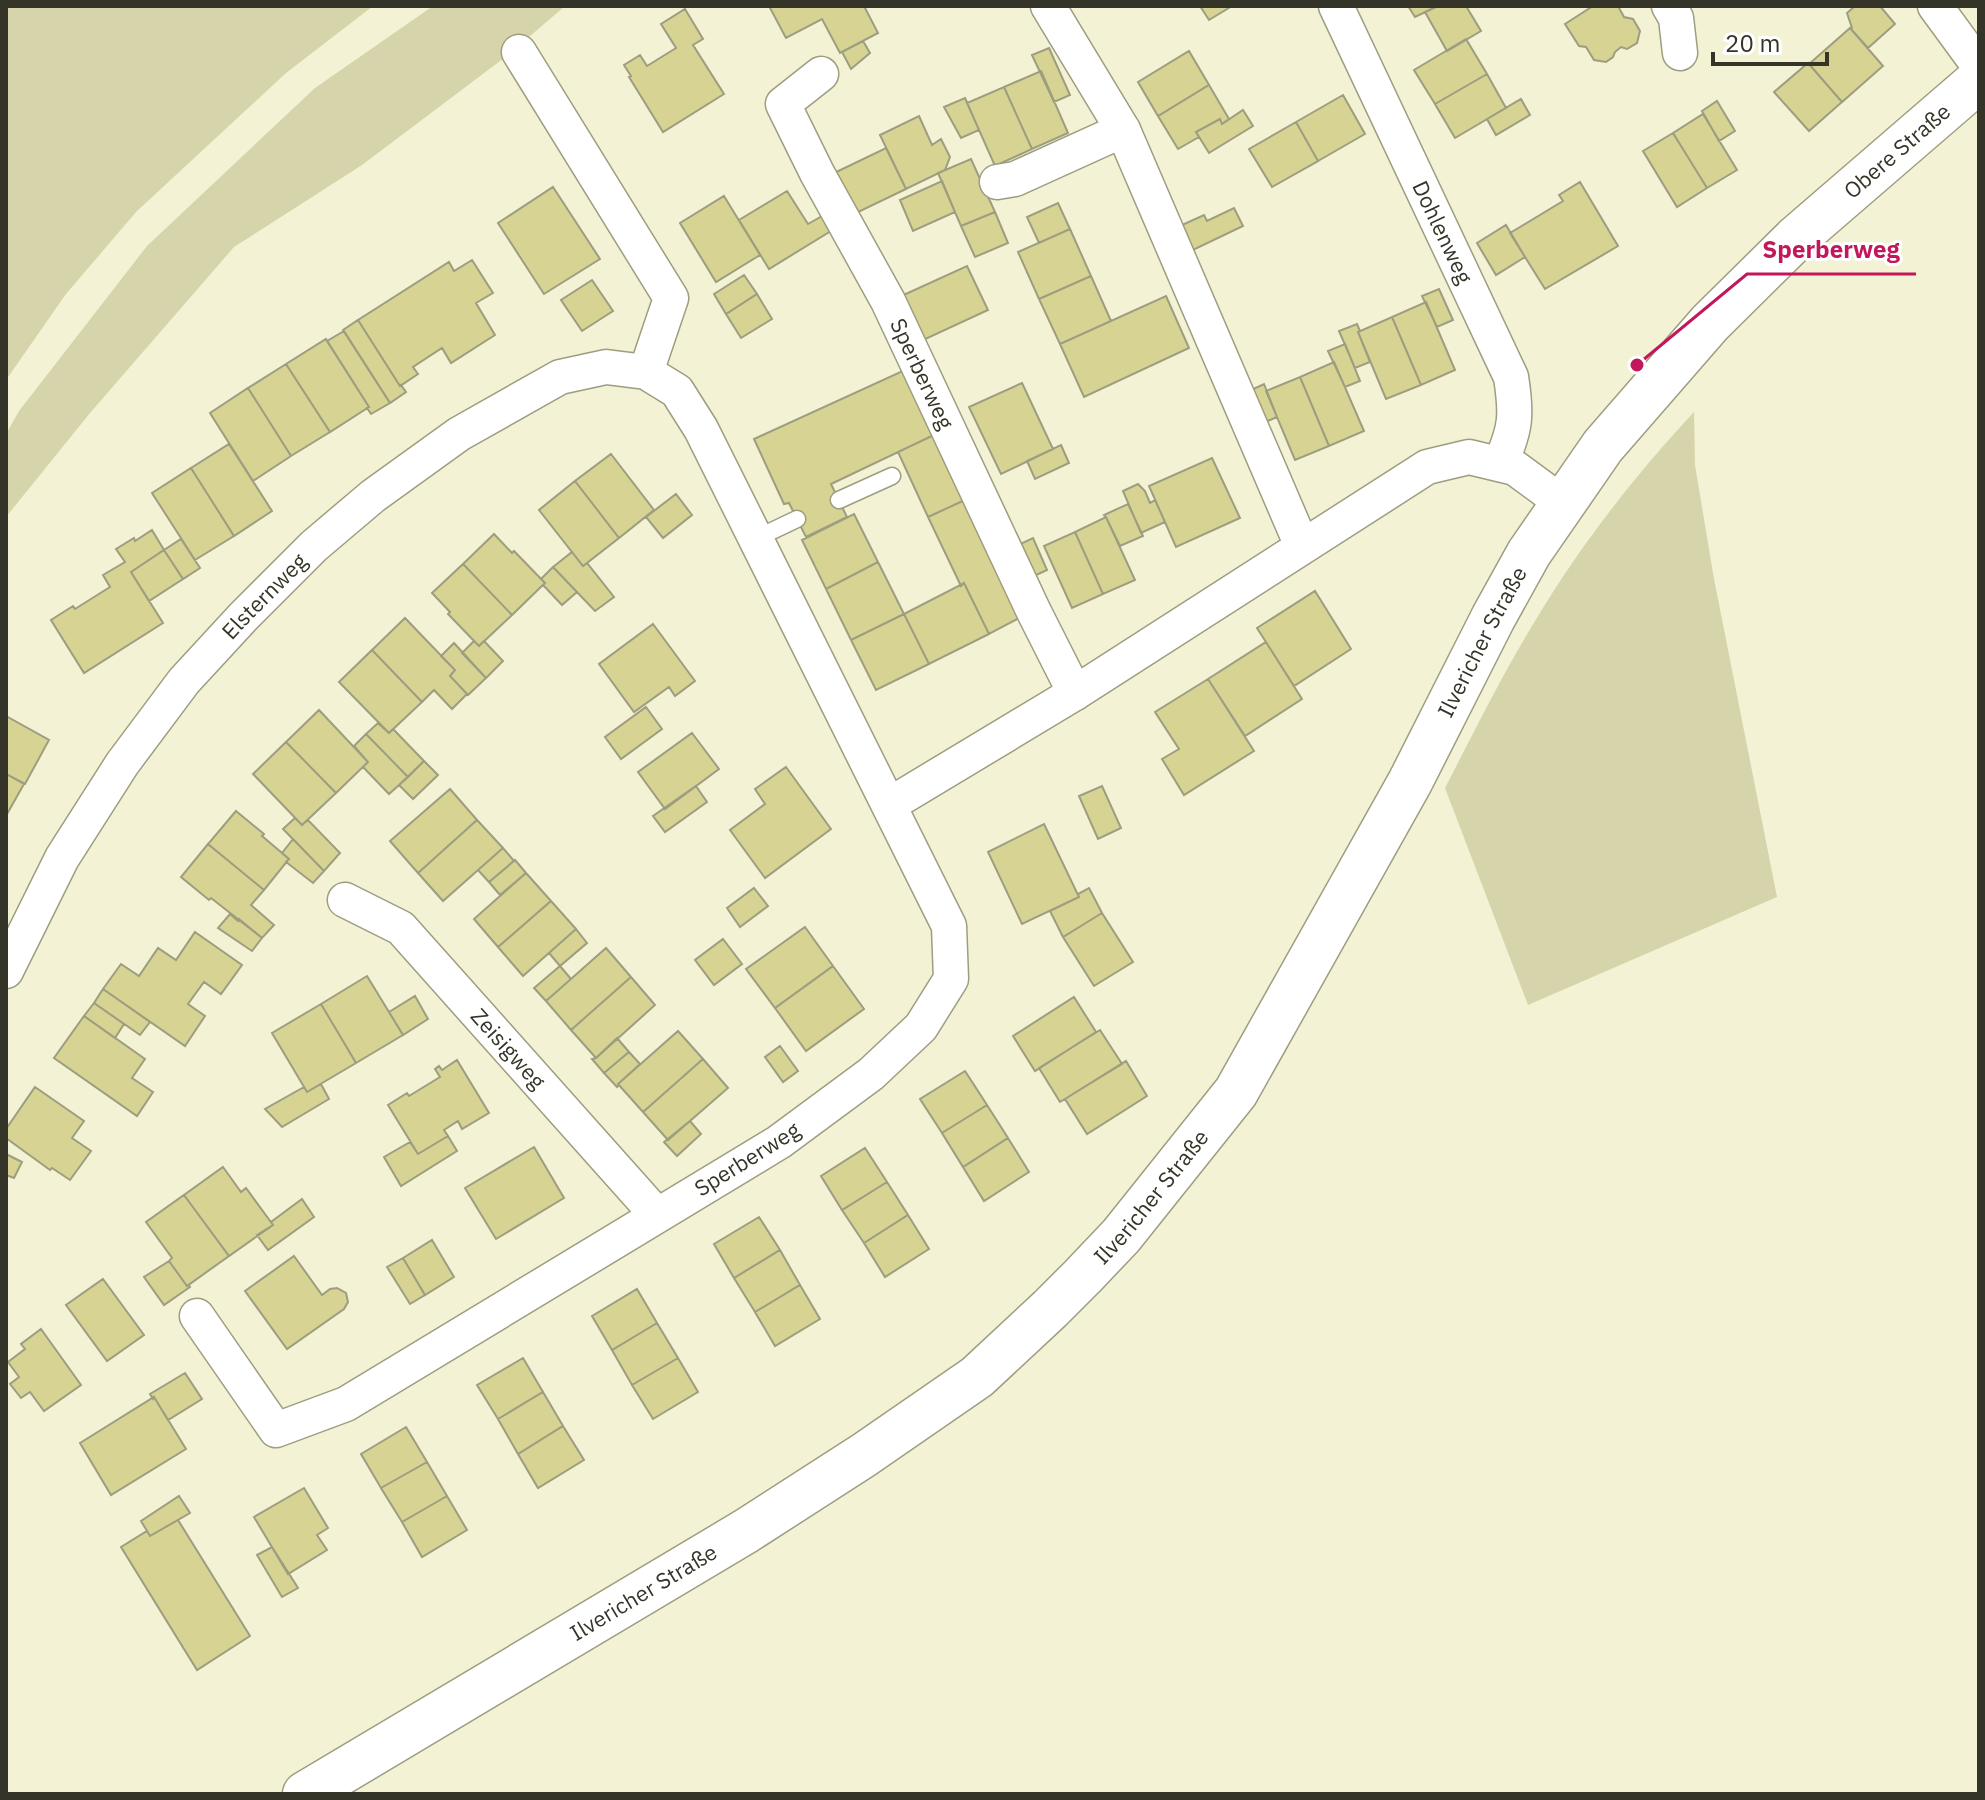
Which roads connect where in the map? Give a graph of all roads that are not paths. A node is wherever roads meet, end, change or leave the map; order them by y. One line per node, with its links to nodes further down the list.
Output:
1 (1048, 6): 10 (street)
2 (1336, 6): 14 (street, Dohlenweg)
3 (1669, 6): 6 (street)
4 (1935, 6): 7 (street)
5 (519, 52): 13 (street)
6 (1680, 53)
7 (1979, 66)
8 (821, 74): 21 (street, Sperberweg)
9 (1979, 80): 12 (street, Obere Straße)
10 (1123, 130): 11 (street); 20 (street)
11 (997, 182)
12 (1710, 323): 17 (street, Ilvericher Straße)
13 (646, 372): 19 (street, Elsternweg); 24 (street, Elsternweg)
14 (1500, 464): 17 (street); 20 (street)
15 (892, 476): 16 (lane)
16 (839, 500)
17 (1564, 504): 27 (street, Ilvericher Straße)
18 (797, 519): 19 (lane)
19 (755, 539): 22 (street, Elsternweg)
20 (1302, 546): 21 (street)
21 (1075, 693): 22 (street)
22 (889, 805): 25 (street, Sperberweg)
23 (345, 900): 25 (street, Zeisigweg)
24 (6, 971)
25 (657, 1215): 26 (street, Sperberweg)
26 (197, 1316)
27 (305, 1794)

